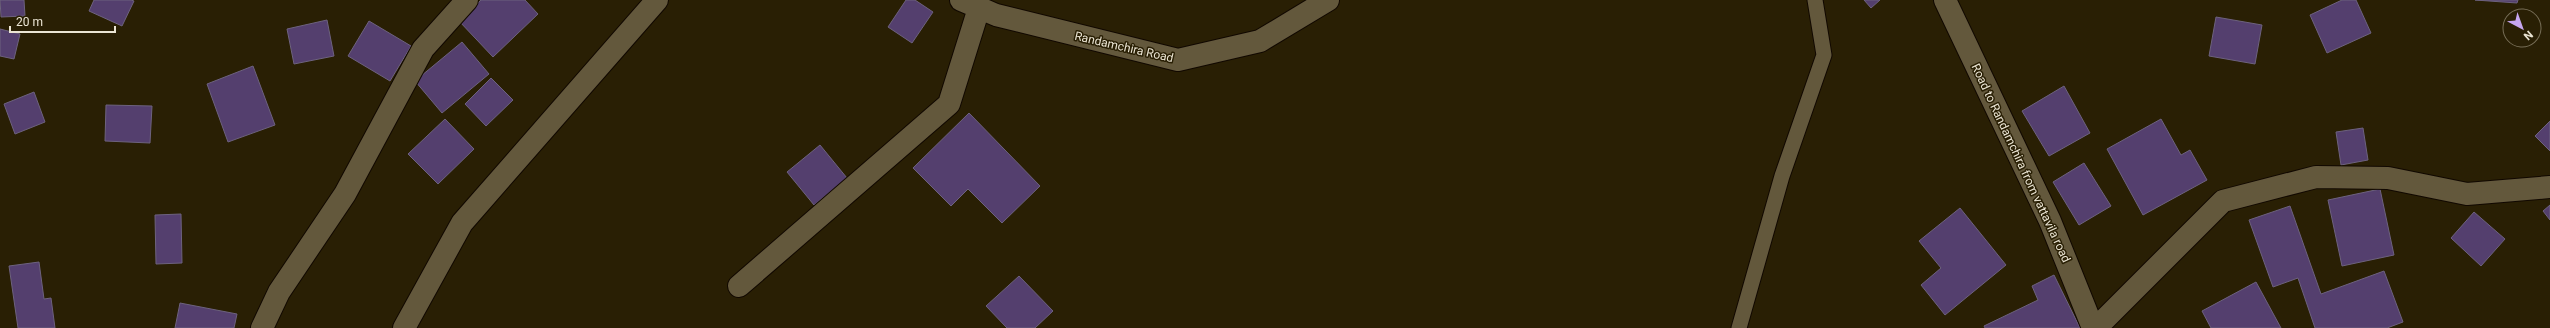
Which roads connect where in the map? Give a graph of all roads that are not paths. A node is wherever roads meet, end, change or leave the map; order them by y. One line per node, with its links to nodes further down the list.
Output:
1 (467, 0): 9 (street)
2 (657, 0): 10 (street)
3 (1328, 0): 6 (street, Randamchira Road)
4 (1815, 0): 11 (lane)
5 (1945, 0): 12 (street, Road to Randamchira from vattavila road)
6 (970, 4): 8 (street)
7 (2550, 187): 13 (street)
8 (739, 286)
9 (262, 328)
10 (404, 328)
11 (1739, 328)
12 (2093, 328)
13 (2096, 328)

